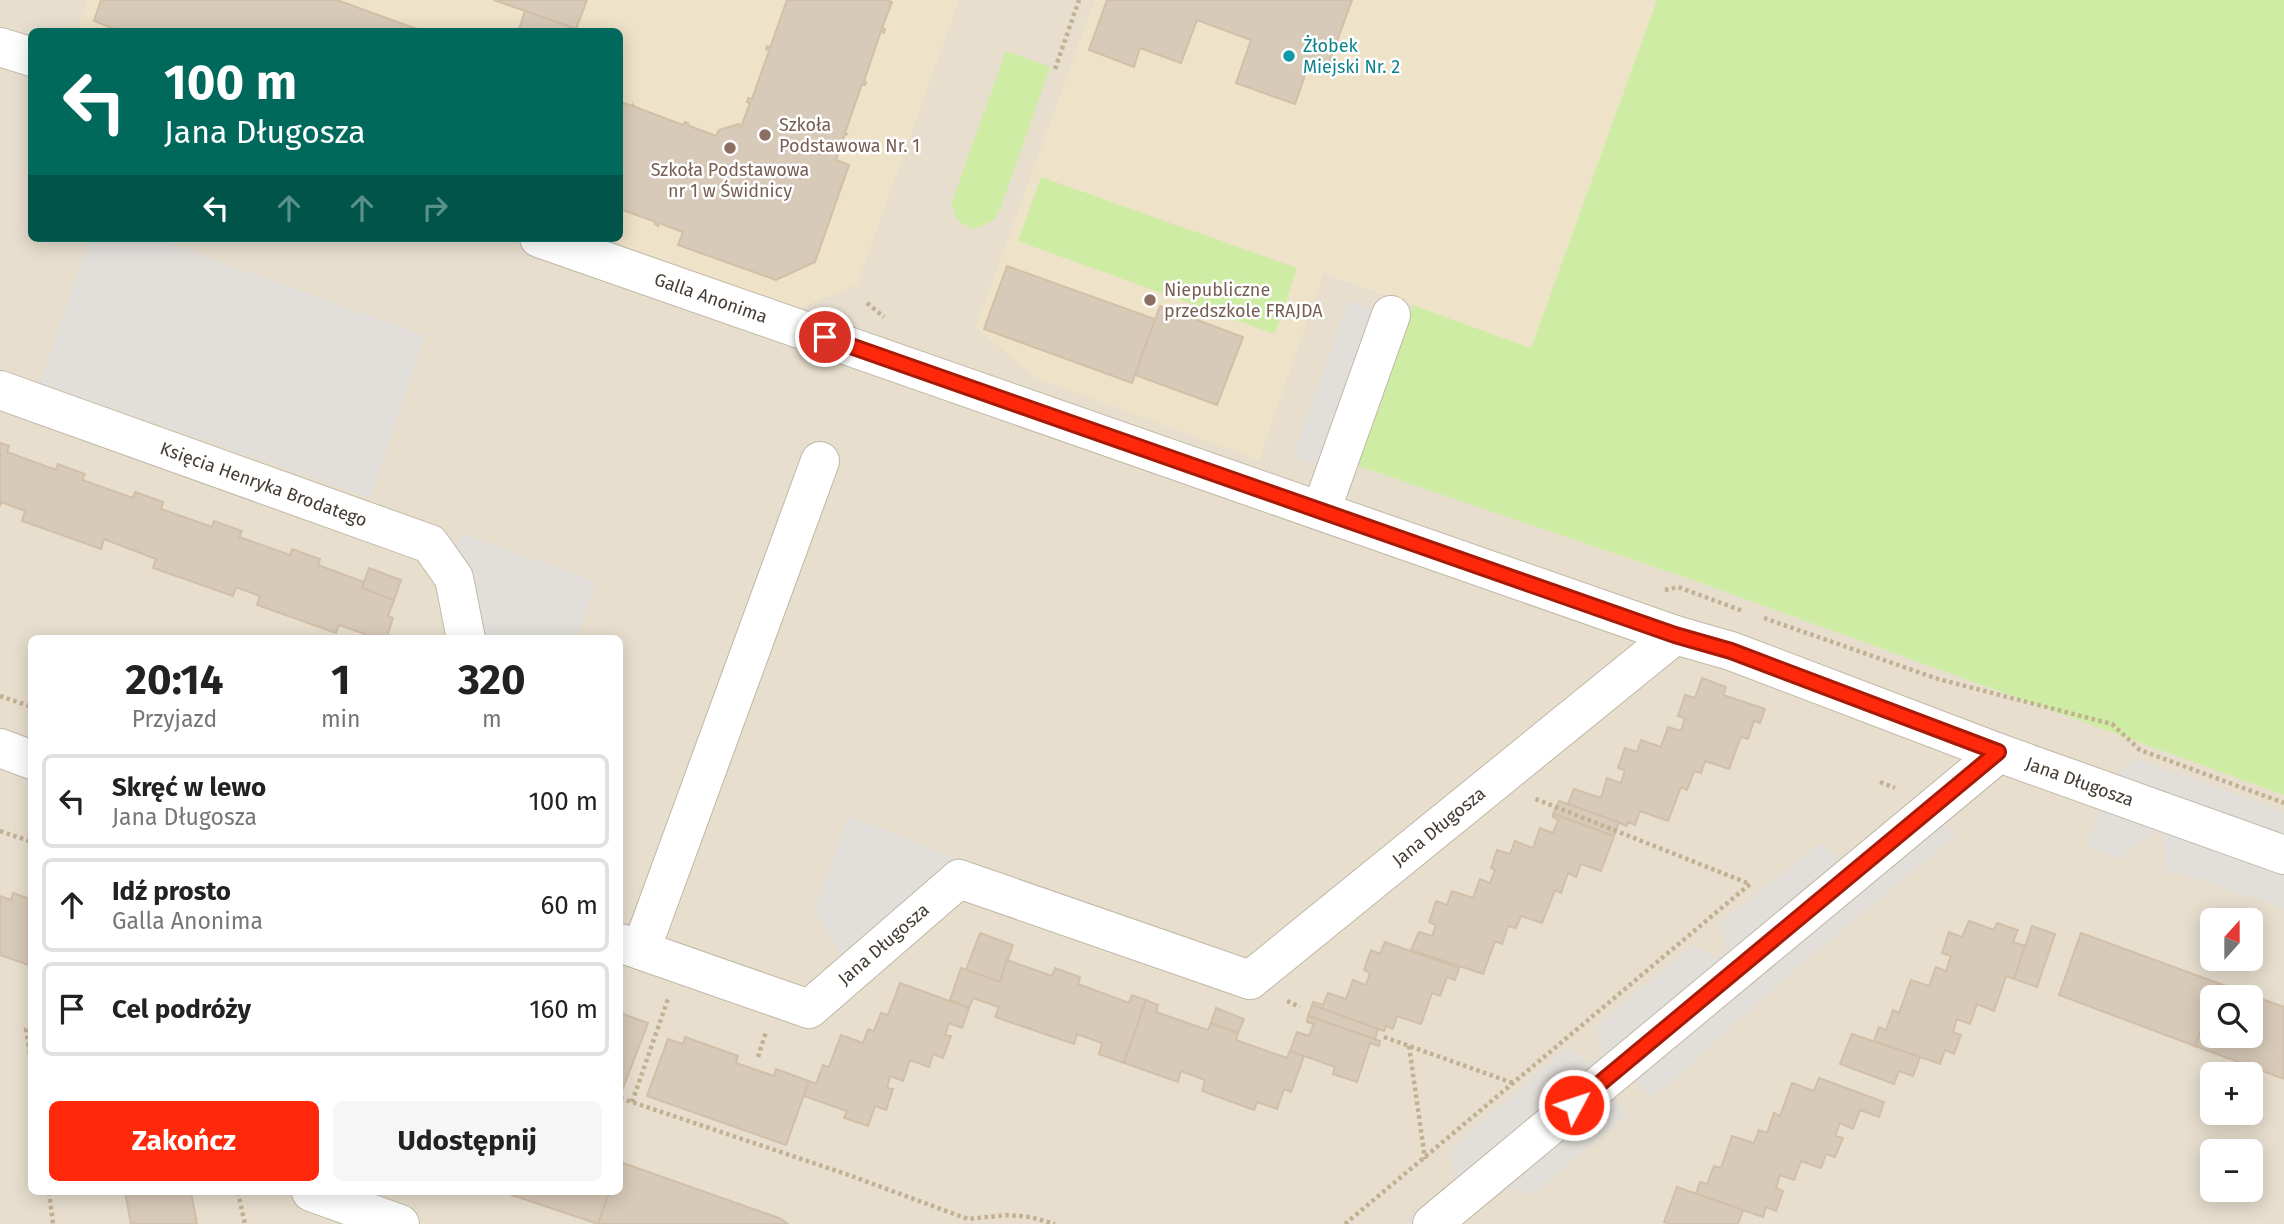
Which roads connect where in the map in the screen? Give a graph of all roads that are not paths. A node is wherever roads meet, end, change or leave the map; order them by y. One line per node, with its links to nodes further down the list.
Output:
1 (0, 47): 2 (street)
2 (28, 56)
3 (550, 242): 7 (street, Galla Anonima)
4 (1391, 315): 7 (street)
5 (0, 390): 8 (street, Księcia Henryka Brodatego)
6 (820, 461): 14 (street)
7 (1321, 511): 9 (street, Galla Anonima)
8 (465, 635)
9 (1675, 635): 11 (street, Jana Długosza); 14 (street, Jana Długosza)
10 (0, 748): 12 (street)
11 (1998, 752): 13 (street, Jana Długosza); 19 (street)
12 (28, 758)
13 (2284, 855)
14 (630, 946)
15 (312, 1195): 17 (street)
16 (319, 1195): 18 (street)
17 (319, 1224)
18 (400, 1224)
19 (1432, 1224)

